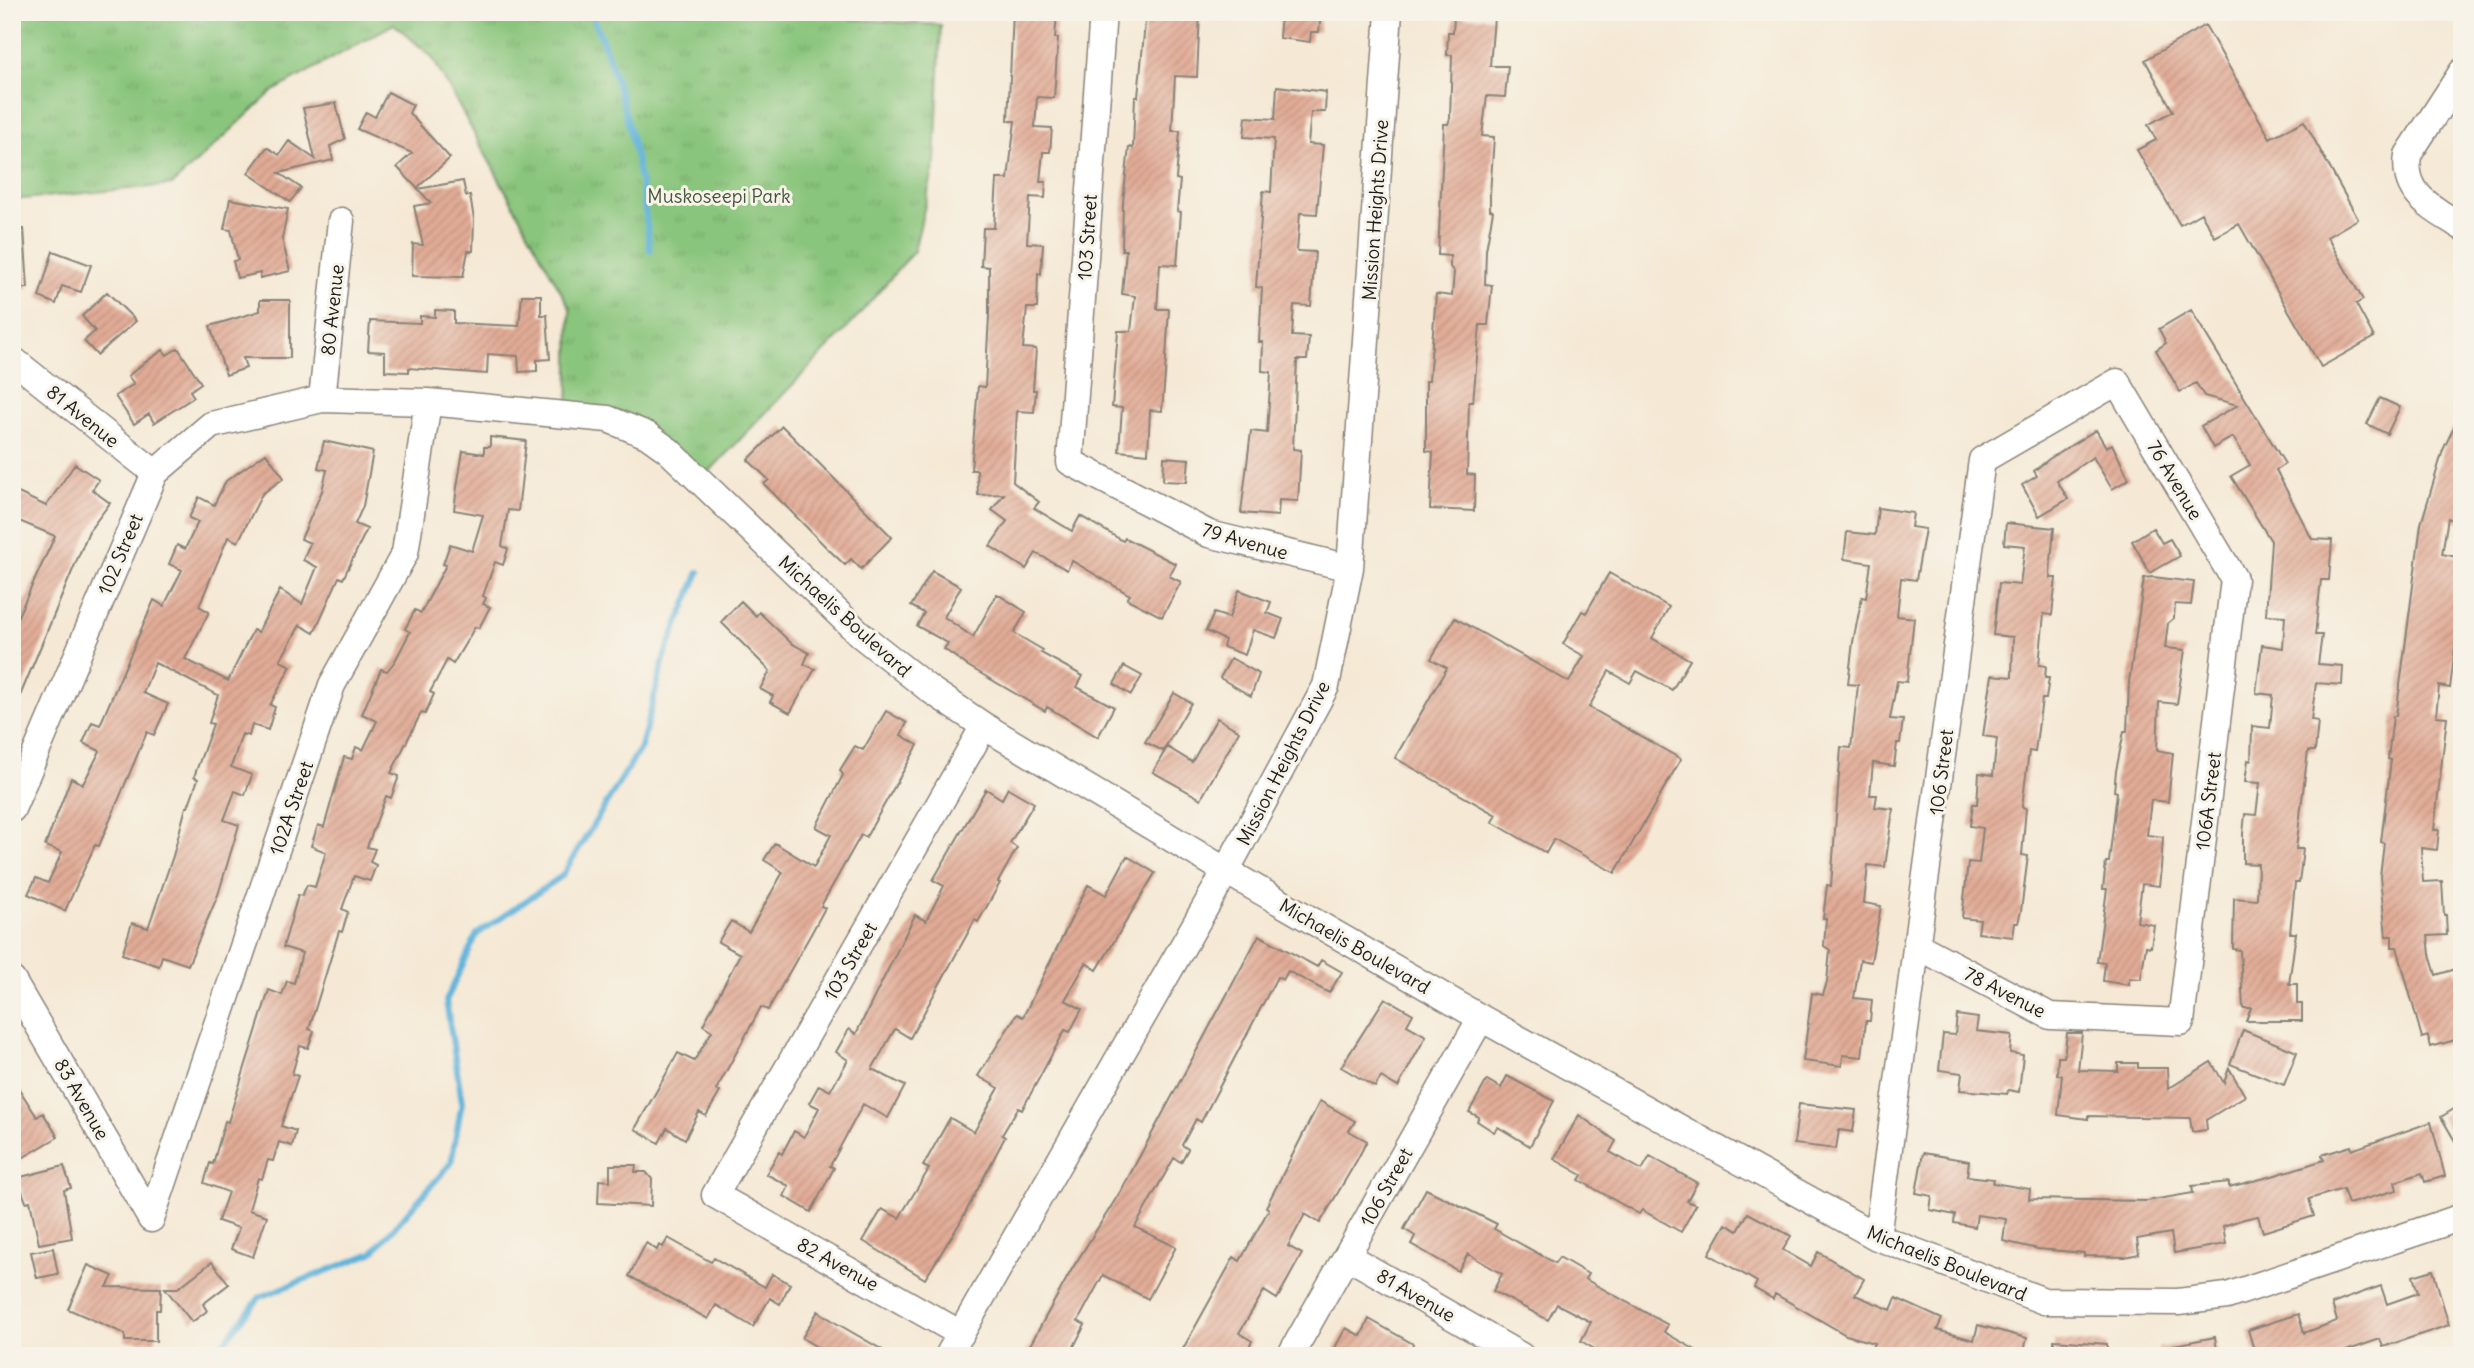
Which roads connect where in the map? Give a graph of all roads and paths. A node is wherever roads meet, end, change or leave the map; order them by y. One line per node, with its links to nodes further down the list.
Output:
1 (1103, 12): 10 (street, 103 Street)
2 (1389, 12): 12 (street, Mission Heights Drive)
3 (2462, 72): 5 (street)
4 (341, 221): 8 (street, 80 Avenue)
5 (2462, 228)
6 (12, 359): 11 (street, 81 Avenue)
7 (2117, 382): 13 (street, 76 Avenue); 18 (street, 106 Street)
8 (322, 399): 9 (street, Michaelis Boulevard); 11 (street, 102 Street)
9 (428, 402): 14 (street, Michaelis Boulevard); 24 (street, 102A Street)
10 (1070, 462): 12 (street, 79 Avenue)
11 (155, 473): 15 (street, 102 Street)
12 (1350, 568): 17 (street, Mission Heights Drive)
13 (2234, 579): 21 (street, 106A Street)
14 (984, 726): 17 (street, Michaelis Boulevard); 22 (street, 103 Street)
15 (23, 749): 16 (street, 102 Street)
16 (12, 810)
17 (1226, 872): 20 (street, Michaelis Boulevard); 27 (street, Mission Heights Drive)
18 (1918, 946): 21 (street, 78 Avenue); 25 (street, 106 Street)
19 (12, 980): 24 (street, 83 Avenue)
20 (1481, 1018): 25 (street, Michaelis Boulevard); 26 (street, 106 Street)
21 (2181, 1022)
22 (715, 1195): 27 (street, 82 Avenue)
23 (2462, 1217): 25 (street, Michaelis Boulevard)
24 (151, 1219)
25 (1877, 1237)
26 (1347, 1256): 28 (street, 106 Street); 29 (street, 81 Avenue)
27 (955, 1345)
28 (1290, 1356)
29 (1521, 1356)

